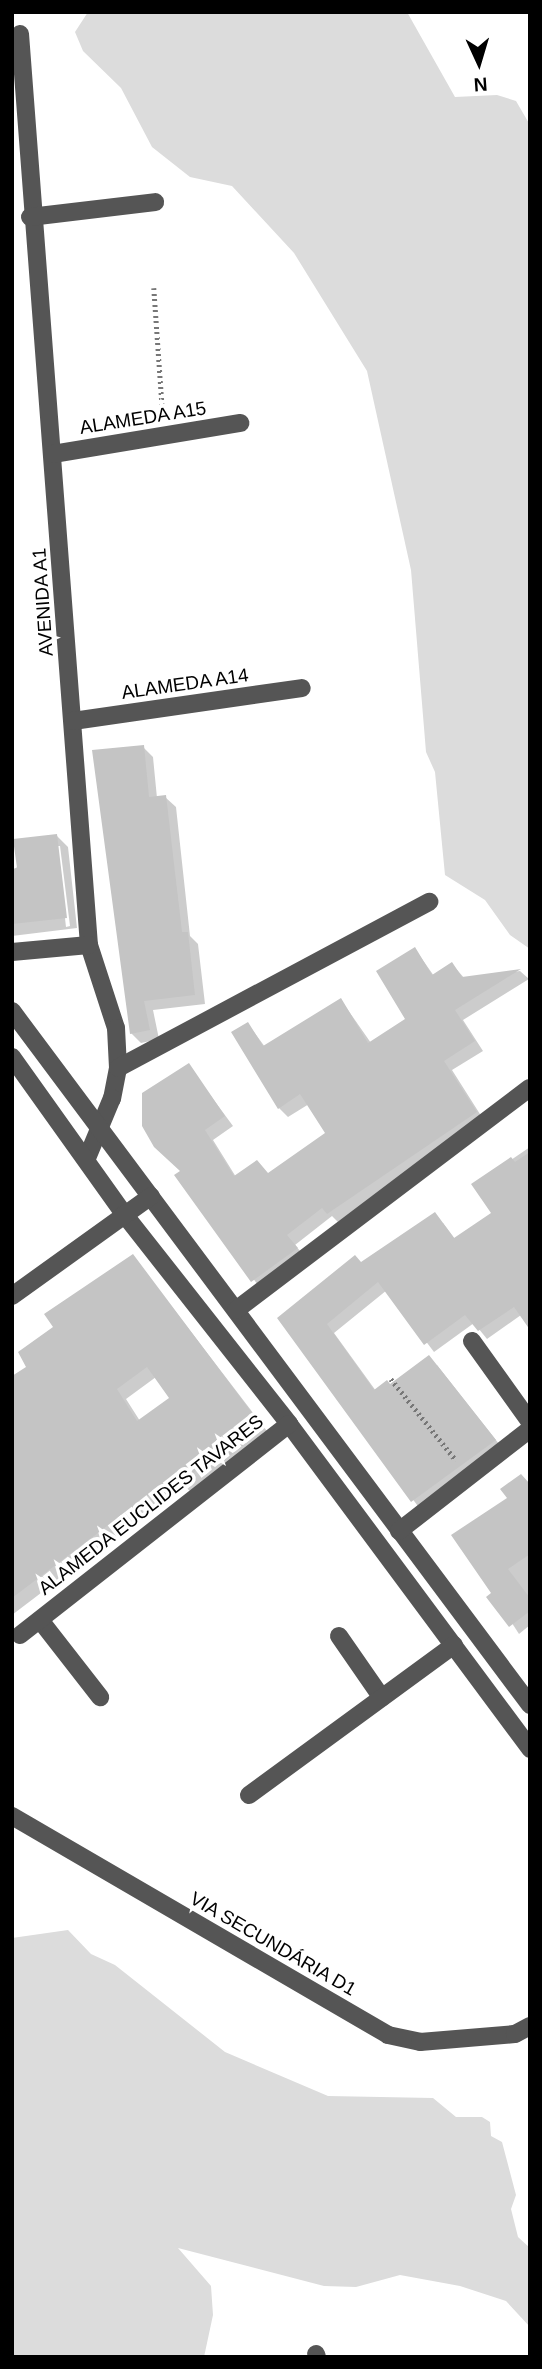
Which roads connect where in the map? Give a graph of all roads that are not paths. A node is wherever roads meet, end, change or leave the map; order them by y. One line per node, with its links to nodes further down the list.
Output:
1 (20, 34): 3 (street, AVENIDA A1)
2 (155, 202): 3 (street)
3 (30, 217): 5 (street, AVENIDA A1)
4 (240, 423): 5 (street, ALAMEDA A15)
5 (53, 454): 7 (street, AVENIDA A1)
6 (302, 688): 7 (street, ALAMEDA A14)
7 (73, 721): 9 (street, AVENIDA A1)
8 (429, 901): 13 (street)
9 (89, 944): 10 (street); 13 (street, AVENIDA A1)
10 (12, 952)
11 (12, 1011): 15 (street)
12 (12, 1057): 16 (street)
13 (118, 1068): 15 (street, AVENIDA A1)
14 (530, 1088): 20 (street)
15 (101, 1127): 16 (street, AVENIDA A1); 17 (street)
16 (87, 1158): 18 (street)
17 (151, 1196): 18 (street); 20 (street)
18 (124, 1214): 19 (street); 23 (street)
19 (12, 1296)
20 (236, 1310): 25 (street)
21 (472, 1341): 22 (street)
22 (530, 1422)
23 (289, 1424): 26 (street, ALAMEDA EUCLIDES TAVARES); 29 (street)
24 (530, 1429): 25 (street)
25 (399, 1531): 32 (street)
26 (40, 1620): 27 (street, ALAMEDA EUCLIDES TAVARES); 30 (street, ALAMEDA EUCLIDES TAVARES)
27 (20, 1635)
28 (340, 1636): 31 (street)
29 (454, 1645): 31 (street); 33 (street)
30 (100, 1697)
31 (382, 1698): 34 (street)
32 (530, 1705)
33 (530, 1749)
34 (249, 1795)
35 (12, 1816): 36 (street, VIA SECUNDÁRIA D1)
36 (530, 2026)

